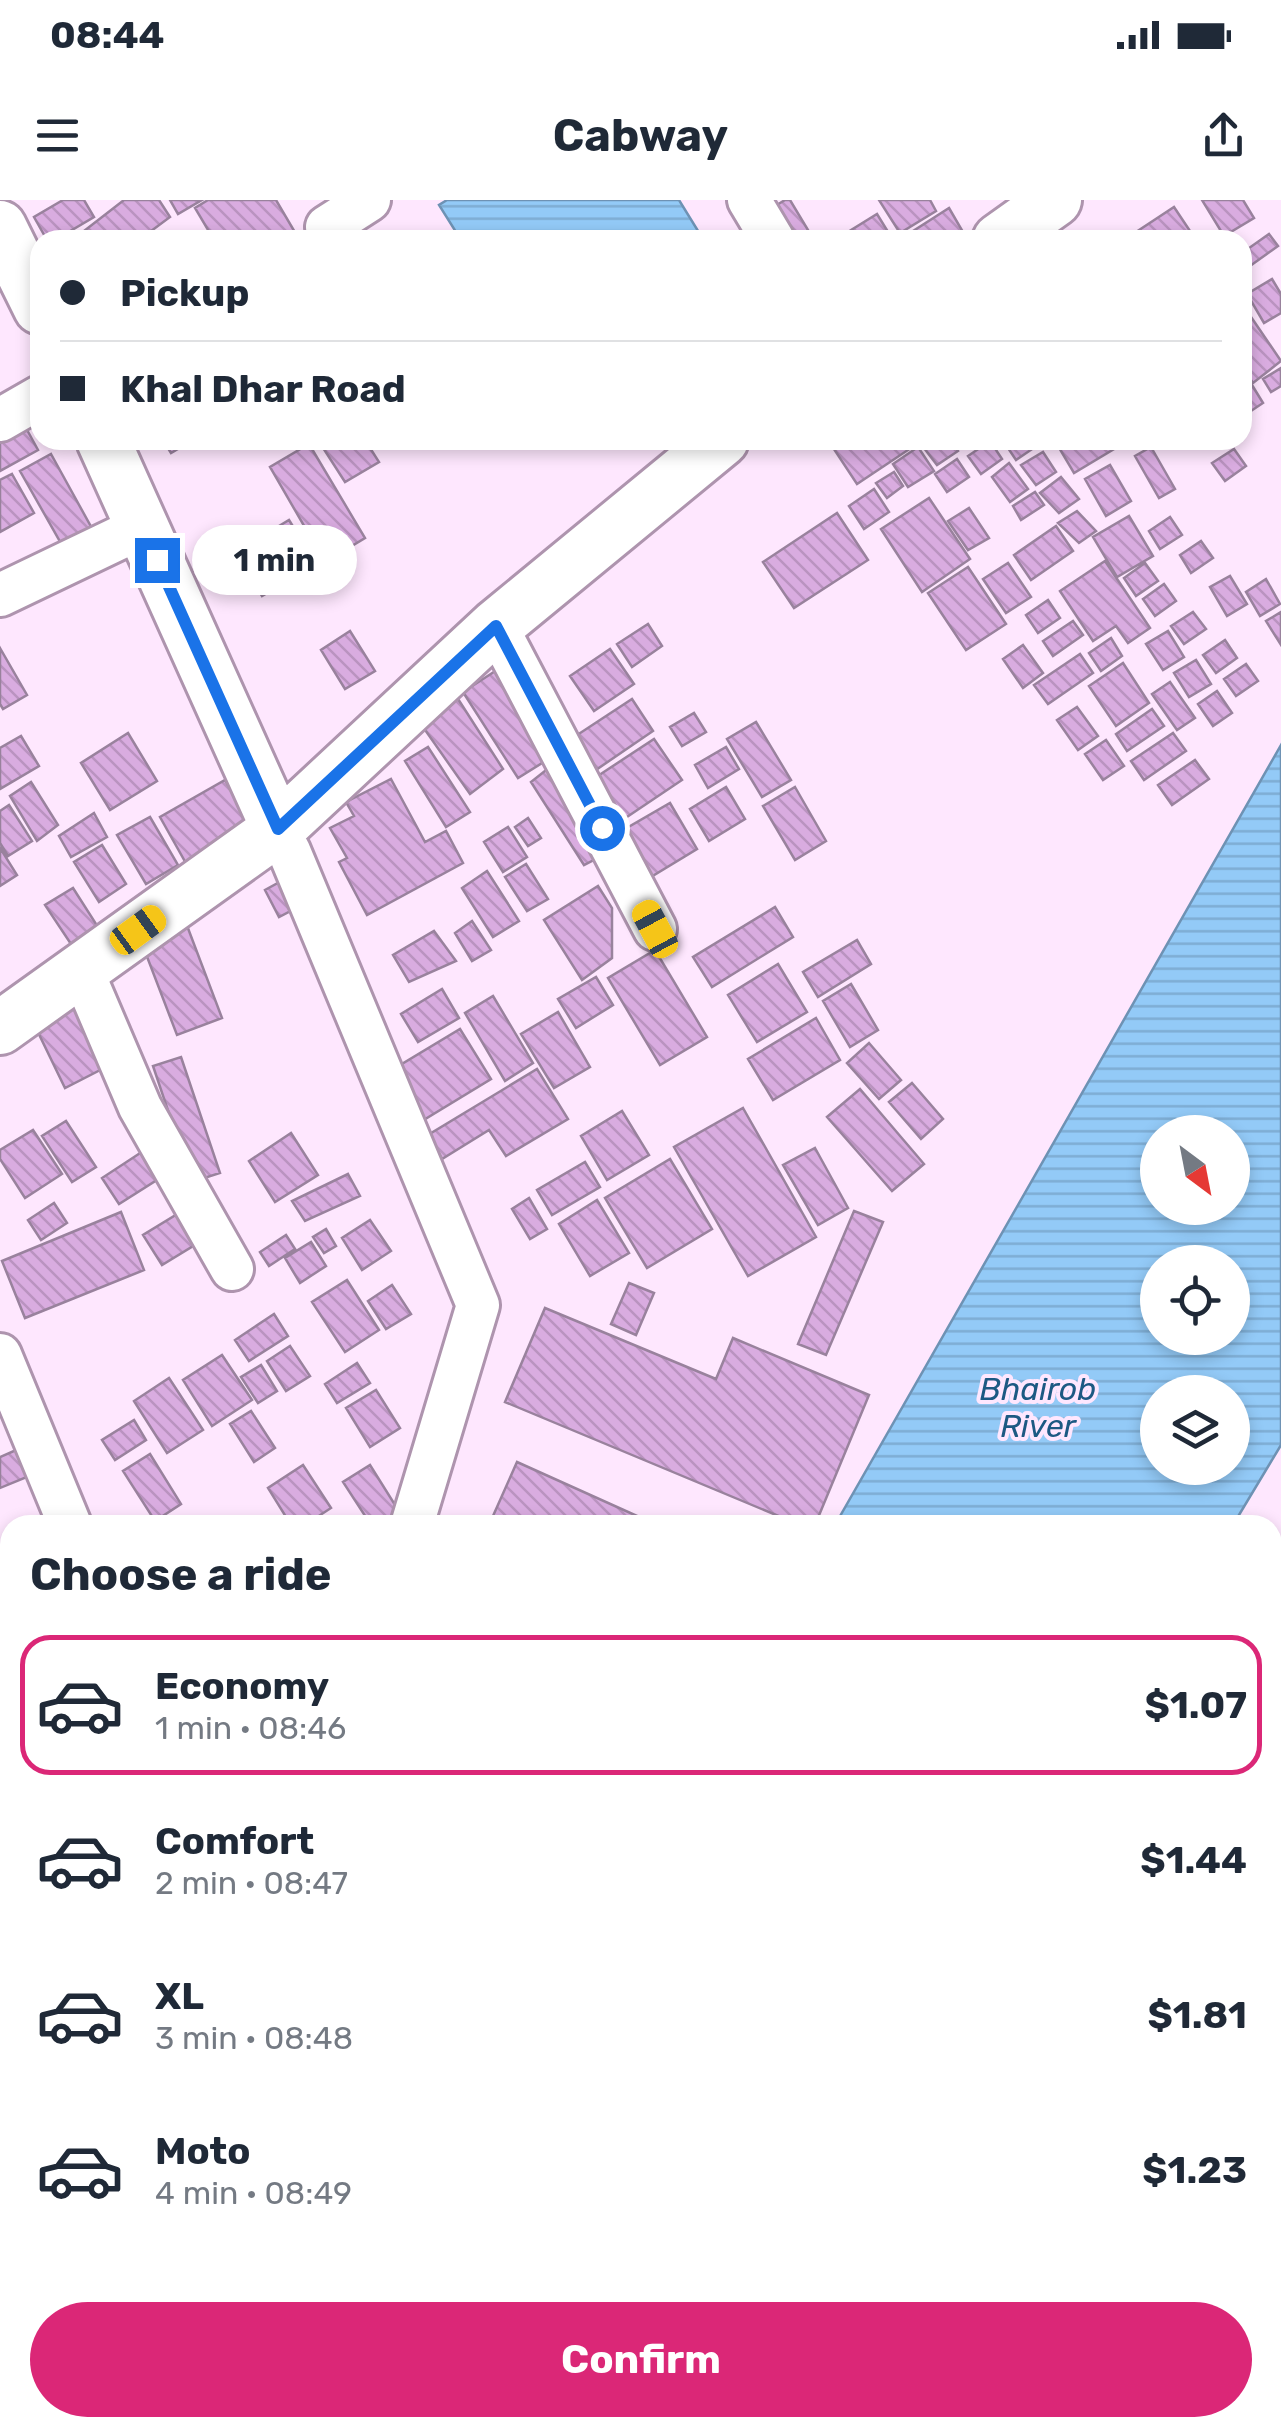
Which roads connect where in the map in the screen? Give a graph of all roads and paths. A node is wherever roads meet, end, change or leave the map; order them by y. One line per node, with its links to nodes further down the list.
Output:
1 (6, 200): 5 (street)
2 (369, 200): 7 (street)
3 (749, 200): 8 (street)
4 (1056, 200): 9 (street)
5 (0, 207)
6 (0, 227): 10 (street)
7 (327, 227)
8 (767, 230)
9 (1013, 230)
10 (30, 288)
11 (30, 403): 12 (street)
12 (0, 420)
13 (107, 450): 15 (street)
14 (710, 450): 17 (street)
15 (142, 527): 16 (street); 18 (street)
16 (0, 595)
17 (496, 626): 18 (street); 19 (street)
18 (283, 840): 20 (street); 25 (street)
19 (655, 929)
20 (82, 971): 21 (street); 22 (street)
21 (0, 1028)
22 (232, 1269)
23 (0, 1355): 24 (street)
24 (66, 1515)
25 (415, 1515)

